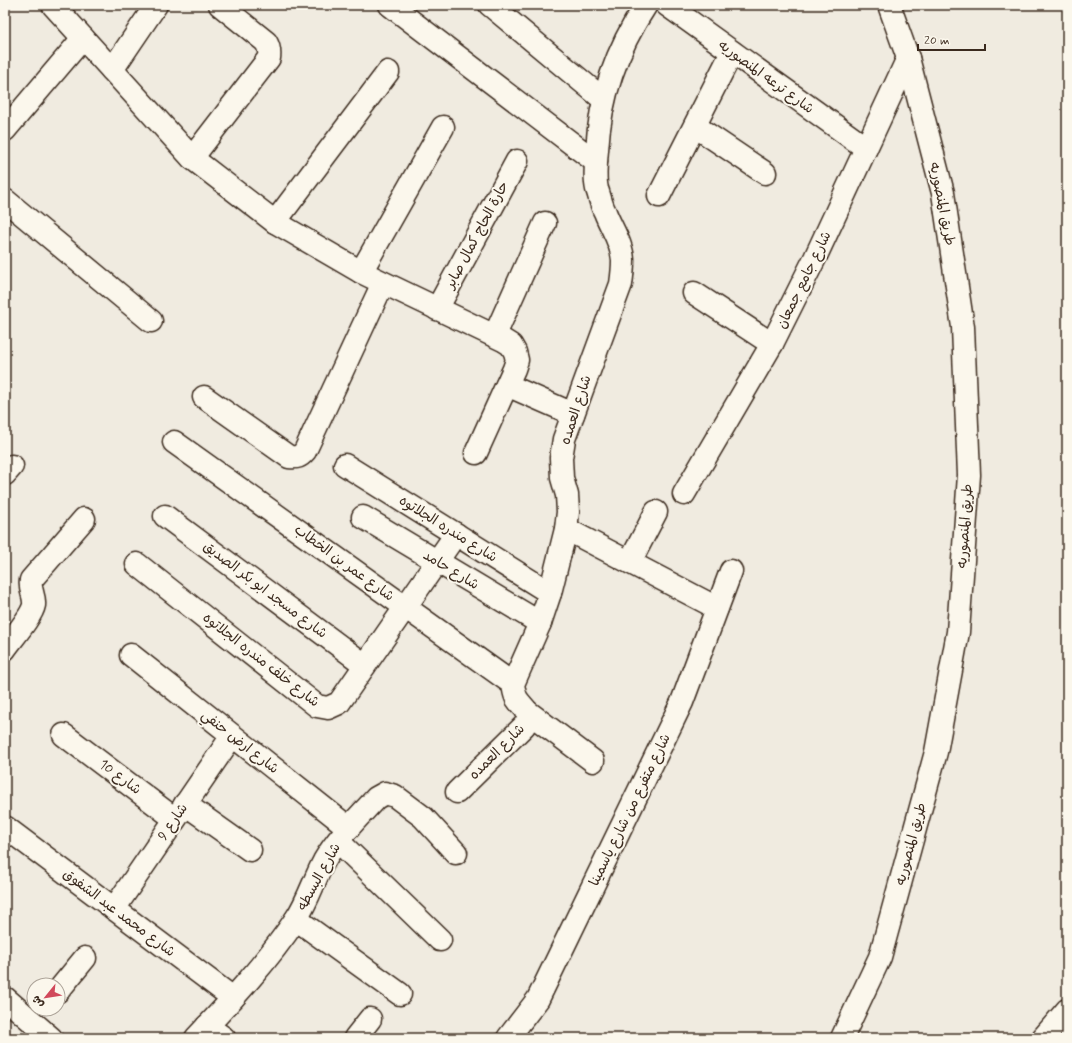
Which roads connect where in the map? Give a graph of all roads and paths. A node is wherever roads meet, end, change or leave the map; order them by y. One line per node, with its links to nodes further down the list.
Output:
1 (53, 5): 9 (street)
2 (156, 5): 12 (street)
3 (220, 5): 19 (street)
4 (390, 5): 21 (street)
5 (490, 5): 14 (street)
6 (646, 5): 14 (street, شارع العمده)
7 (667, 5): 10 (street, شارع ترعه المنصوريه)
8 (890, 5): 11 (street, طريق المنصوريه)
9 (83, 38): 12 (street); 17 (street)
10 (732, 52): 15 (street); 18 (street, شارع ترعه المنصوريه)
11 (908, 58): 18 (street, شارع جامع جمعان); 83 (street, طريق المنصوريه)
12 (112, 70): 19 (street)
13 (388, 72): 25 (street)
14 (603, 99): 21 (street, شارع العمده)
15 (695, 126): 22 (street); 23 (street)
16 (443, 127): 27 (street)
17 (5, 130)
18 (866, 148): 33 (street, شارع جامع جمعان)
19 (192, 158): 25 (street)
20 (518, 161): 30 (street, حارة الحاج كمال صابر)
21 (596, 162): 36 (street, شارع العمده)
22 (765, 173)
23 (659, 196)
24 (5, 200): 31 (street)
25 (275, 222): 27 (street)
26 (545, 223): 32 (street)
27 (361, 272): 28 (street)
28 (383, 283): 30 (street); 35 (street)
29 (694, 294): 33 (street)
30 (437, 309): 32 (street)
31 (151, 321)
32 (495, 335): 34 (street)
33 (772, 344): 40 (street, شارع جامع جمعان)
34 (507, 385): 36 (street); 38 (street)
35 (204, 397)
36 (573, 414): 45 (street, شارع العمده)
37 (174, 442): 52 (street, شارع عمر بن الخطاب)
38 (476, 453)
39 (345, 465): 46 (street, شارع مندره الجلاتوه)
40 (684, 494)
41 (656, 512): 48 (street)
42 (165, 516): 57 (street, شارع مسجد ابو بكر الصديق)
43 (363, 517): 47 (street, شارع حامد)
44 (84, 519): 55 (street)
45 (566, 529): 48 (street); 51 (street, شارع العمده)
46 (456, 534): 47 (street, شارع خلف مندره الجلاتوه); 51 (street, شارع مندره الجلاتوه)
47 (437, 561): 52 (street, شارع خلف مندره الجلاتوه); 54 (street, شارع حامد)
48 (630, 562): 53 (street)
49 (137, 564): 57 (street, شارع خلف مندره الجلاتوه)
50 (731, 571): 53 (street, شارع متفرع من شارع ياسمينا)
51 (550, 593): 54 (street, شارع العمده)
52 (405, 607): 57 (street, شارع خلف مندره الجلاتوه); 58 (street, شارع عمر بن الخطاب)
53 (717, 608): 82 (street, شارع متفرع من شارع ياسمينا)
54 (540, 623): 58 (street, شارع العمده)
55 (5, 649)
56 (131, 655): 61 (street, شارع ارض حنفي)
57 (365, 665)
58 (513, 684): 59 (street, شارع العمده)
59 (528, 712): 62 (street); 63 (street, شارع العمده)
60 (64, 735): 64 (street, شارع 10)
61 (232, 736): 64 (street, شارع 9); 66 (street, شارع ارض حنفي)
62 (593, 761)
63 (457, 792)
64 (180, 812): 67 (street, شارع 10); 69 (street, شارع 9)
65 (5, 827): 69 (street, شارع محمد عبد الشفوق)
66 (343, 835): 68 (street, شارع البسطه); 70 (street, شارع البسطه); 71 (street, شارع ارض حنفي)
67 (250, 850)
68 (456, 853)
69 (114, 909): 76 (street, شارع محمد عبد الشفوق)
70 (296, 919): 74 (street); 76 (street, شارع البسطه)
71 (440, 940)
72 (85, 958): 73 (street)
73 (66, 981)
74 (400, 994)
75 (5, 998): 79 (street)
76 (233, 998): 80 (street, شارع البسطه)
77 (1067, 1010): 84 (street)
78 (370, 1019): 81 (street)
79 (38, 1026)
80 (209, 1034)
81 (355, 1038)
82 (508, 1038)
83 (842, 1038)
84 (1043, 1038)

